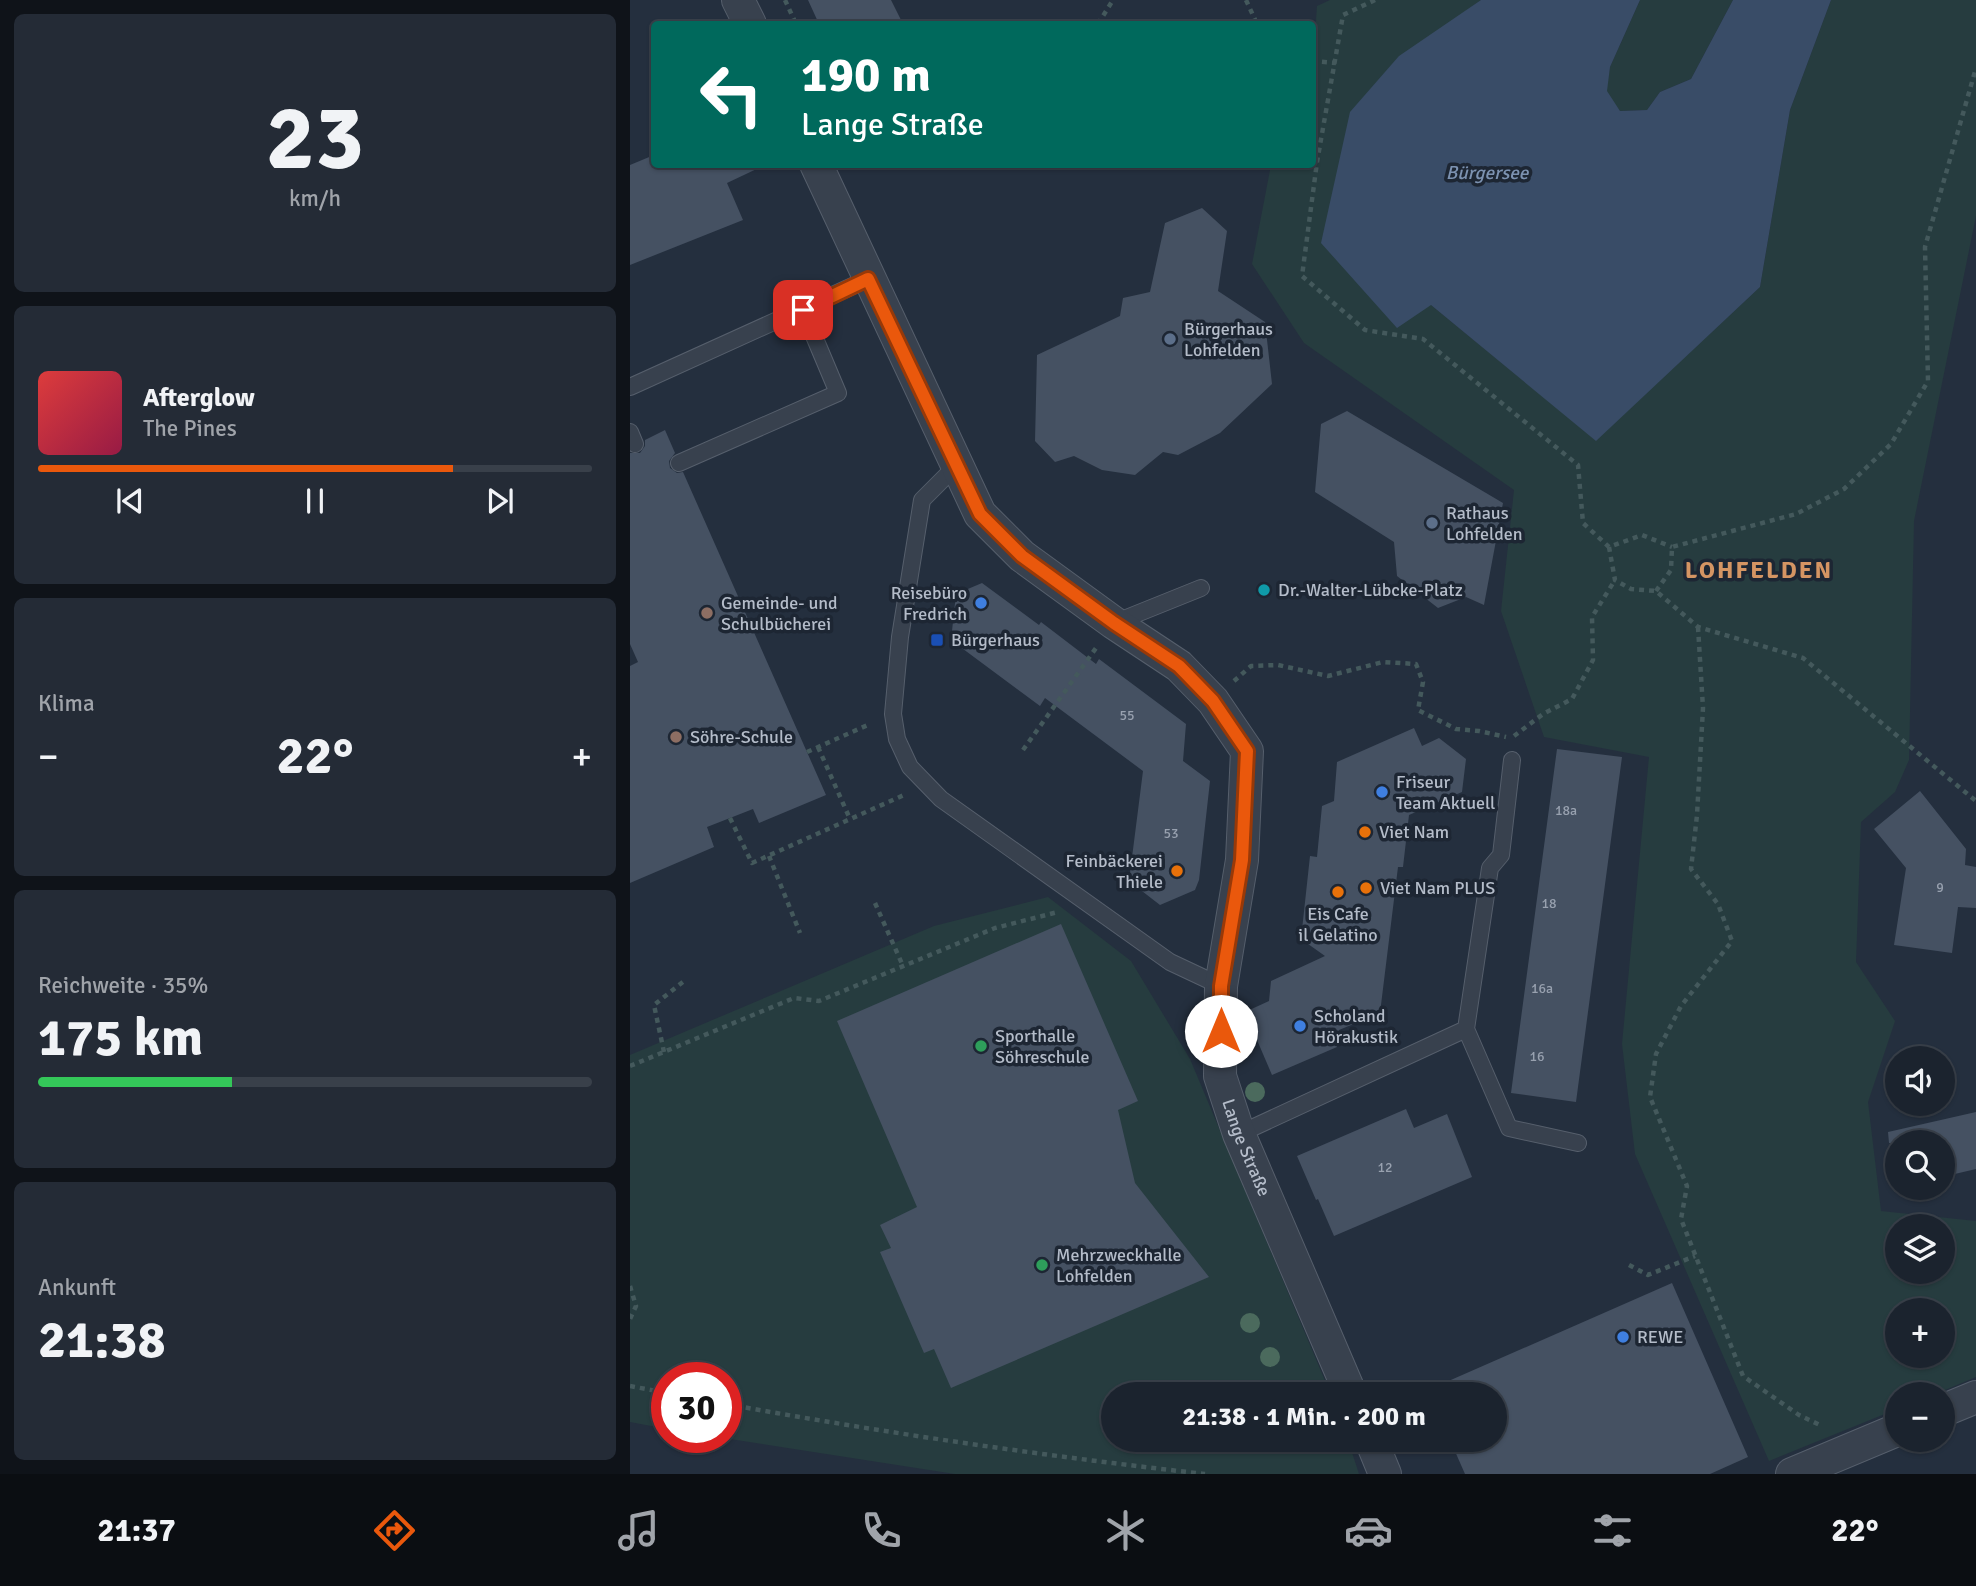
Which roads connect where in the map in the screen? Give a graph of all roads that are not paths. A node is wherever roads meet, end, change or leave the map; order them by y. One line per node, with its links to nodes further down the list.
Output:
1 (738, 0): 2 (street)
2 (748, 21)
3 (818, 168): 4 (street, Lange Straße)
4 (868, 279): 5 (lane); 8 (street, Lange Straße)
5 (803, 310): 6 (lane); 7 (lane)
6 (630, 387)
7 (680, 463)
8 (956, 466): 10 (street, Lange Straße); 12 (lane)
9 (1201, 588): 10 (lane)
10 (1114, 623): 12 (street, Lange Straße)
11 (1512, 760): 13 (lane)
12 (1221, 986): 14 (street, Lange Straße)
13 (1466, 1029): 14 (lane); 15 (lane)
14 (1240, 1134): 16 (street, Lange Straße)
15 (1578, 1143)
16 (1345, 1382)
17 (1976, 1397): 18 (street)
18 (1955, 1406)
19 (1885, 1435): 21 (street)
20 (1376, 1452): 22 (street)
21 (1827, 1468): 23 (street)
22 (1385, 1474)
23 (1792, 1474)

